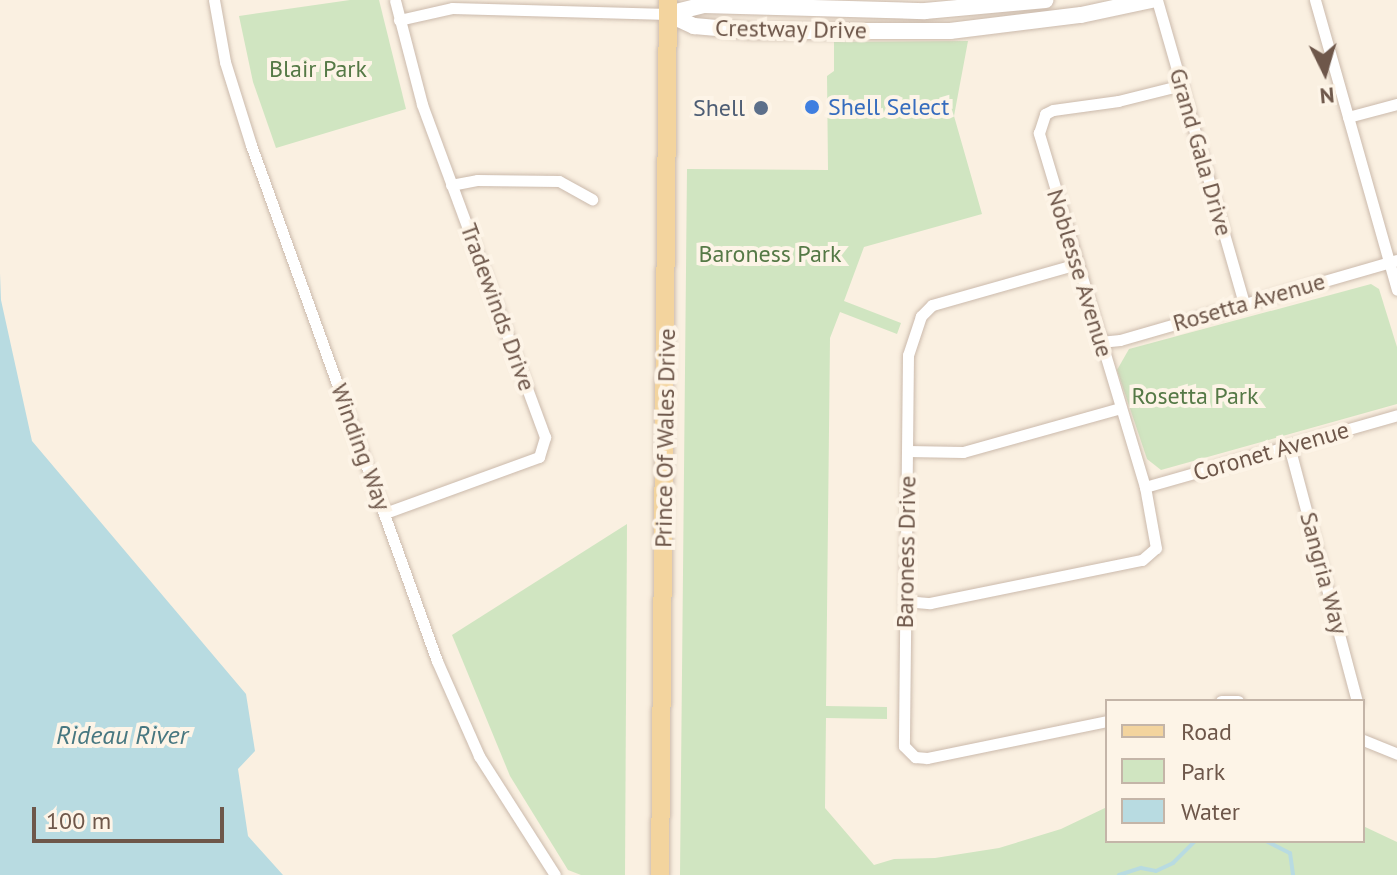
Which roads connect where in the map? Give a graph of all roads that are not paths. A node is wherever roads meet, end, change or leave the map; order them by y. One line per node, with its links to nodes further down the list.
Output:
1 (214, 0): 23 (street, Winding Way)
2 (395, 0): 7 (street, Tradewinds Drive)
3 (1046, 0): 6 (street, Crestway Drive)
4 (1154, 0): 6 (street, Crestway Drive); 8 (street, Grand Gala Drive)
5 (1315, 0): 10 (street)
6 (668, 7): 7 (street); 30 (main road, Prince Of Wales Drive)
7 (399, 20): 11 (street, Tradewinds Drive)
8 (1182, 85): 14 (street, Noblesse Avenue); 16 (street, Grand Gala Drive)
9 (1397, 104): 10 (street)
10 (1348, 117): 13 (street)
11 (451, 185): 12 (street); 23 (street, Tradewinds Drive)
12 (592, 199)
13 (1393, 261): 15 (street); 16 (street, Rosetta Avenue)
14 (1077, 264): 17 (street, Noblesse Avenue); 21 (street, Baroness Drive)
15 (1397, 290)
16 (1244, 304): 17 (street, Rosetta Avenue)
17 (1100, 342): 18 (street, Noblesse Avenue)
18 (1121, 408): 21 (street); 22 (street, Noblesse Avenue)
19 (1397, 415): 20 (street, Coronet Avenue)
20 (1289, 446): 22 (street, Coronet Avenue); 25 (street, Sangria Way)
21 (907, 451): 24 (street, Baroness Drive)
22 (1145, 487): 24 (street, Noblesse Avenue)
23 (385, 513): 29 (street, Winding Way)
24 (905, 601): 26 (street, Baroness Drive)
25 (1356, 699)
26 (1105, 721)
27 (1365, 741): 28 (street)
28 (1397, 754)
29 (555, 875)
30 (660, 875)

